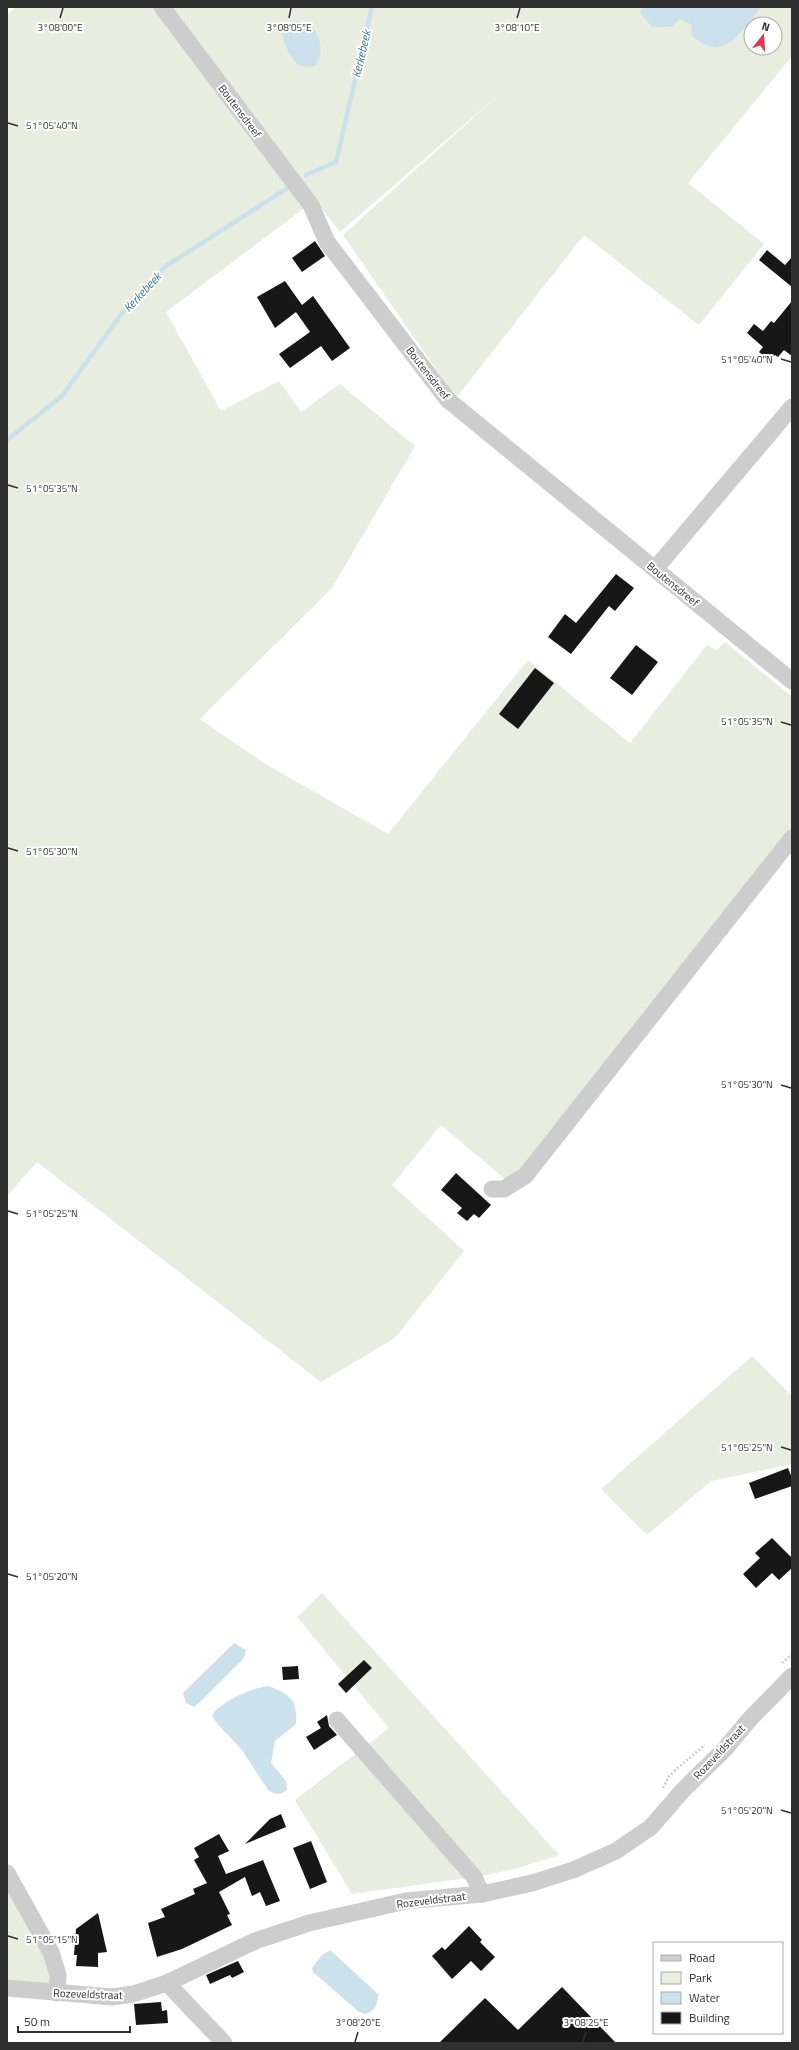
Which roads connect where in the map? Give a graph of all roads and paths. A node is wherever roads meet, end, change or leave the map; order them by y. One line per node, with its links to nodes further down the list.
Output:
1 (162, 7): 3 (street, Boutensdreef)
2 (792, 407): 3 (street)
3 (655, 569): 4 (street, Boutensdreef)
4 (792, 681)
5 (792, 838): 6 (street)
6 (492, 1189)
7 (792, 1676): 10 (street, Rozeveldstraat)
8 (337, 1720): 10 (street)
9 (7, 1873): 13 (street)
10 (482, 1894): 11 (street, Rozeveldstraat)
11 (167, 1983): 13 (street, Rozeveldstraat); 14 (street)
12 (7, 1988): 13 (street, Rozeveldstraat)
13 (57, 1993)
14 (224, 2043)

